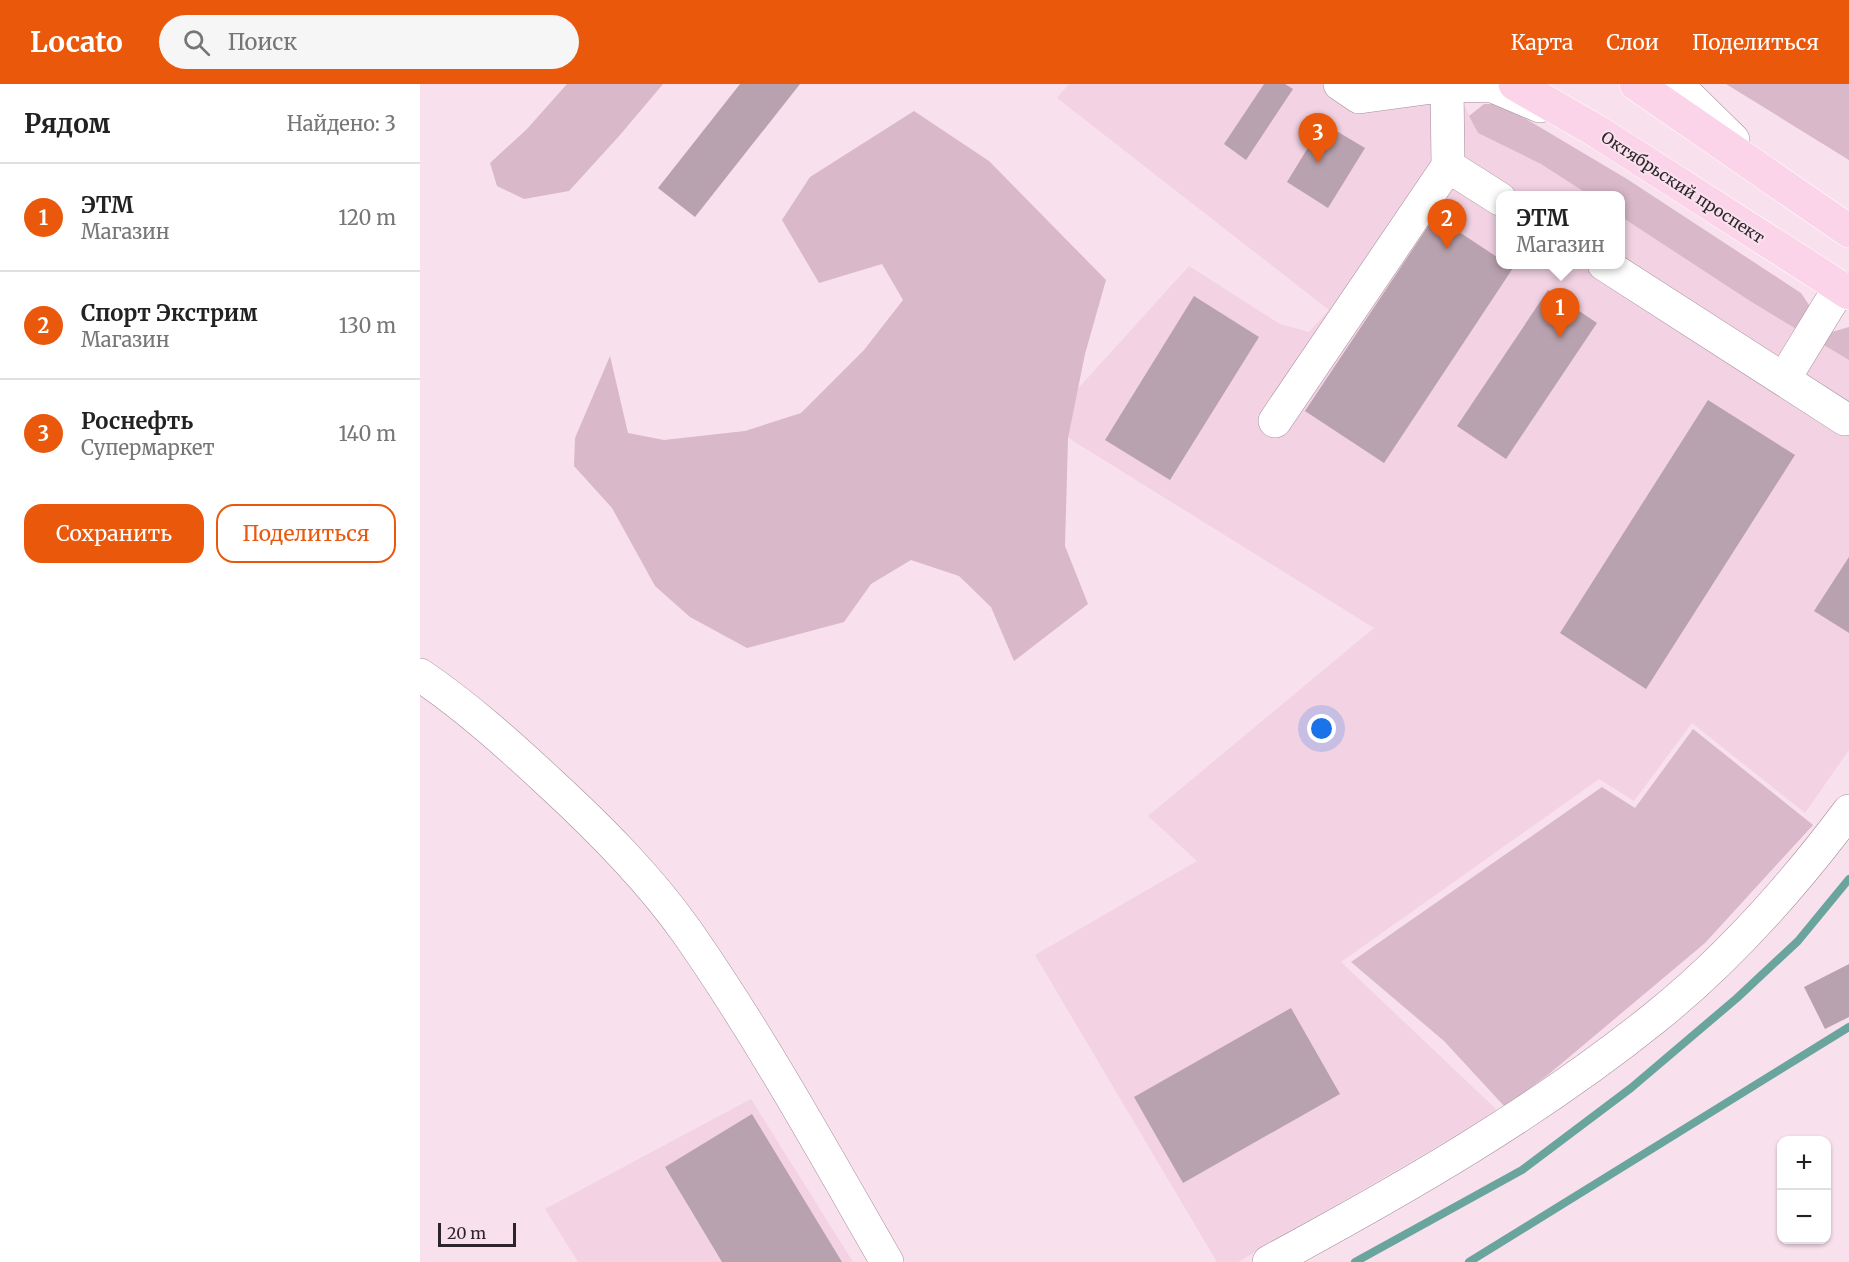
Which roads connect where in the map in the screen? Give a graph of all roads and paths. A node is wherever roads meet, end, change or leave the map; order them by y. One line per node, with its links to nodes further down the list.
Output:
1 (1340, 84): 5 (lane)
2 (1515, 84): 6 (main road, Октябрьский проспект)
3 (1636, 84): 8 (main road)
4 (1676, 84): 8 (lane)
5 (1447, 85): 6 (lane); 7 (lane)
6 (1598, 132): 12 (main road, Октябрьский проспект)
7 (1448, 166): 9 (lane); 15 (lane)
8 (1775, 181): 10 (main road)
9 (1496, 196)
10 (1849, 231)
11 (1612, 269): 13 (lane)
12 (1844, 290): 13 (lane)
13 (1784, 378): 14 (lane)
14 (1845, 419)
15 (1275, 421)
16 (420, 675): 18 (lane)
17 (1849, 811): 19 (lane)
18 (887, 1262)
19 (1269, 1262)

